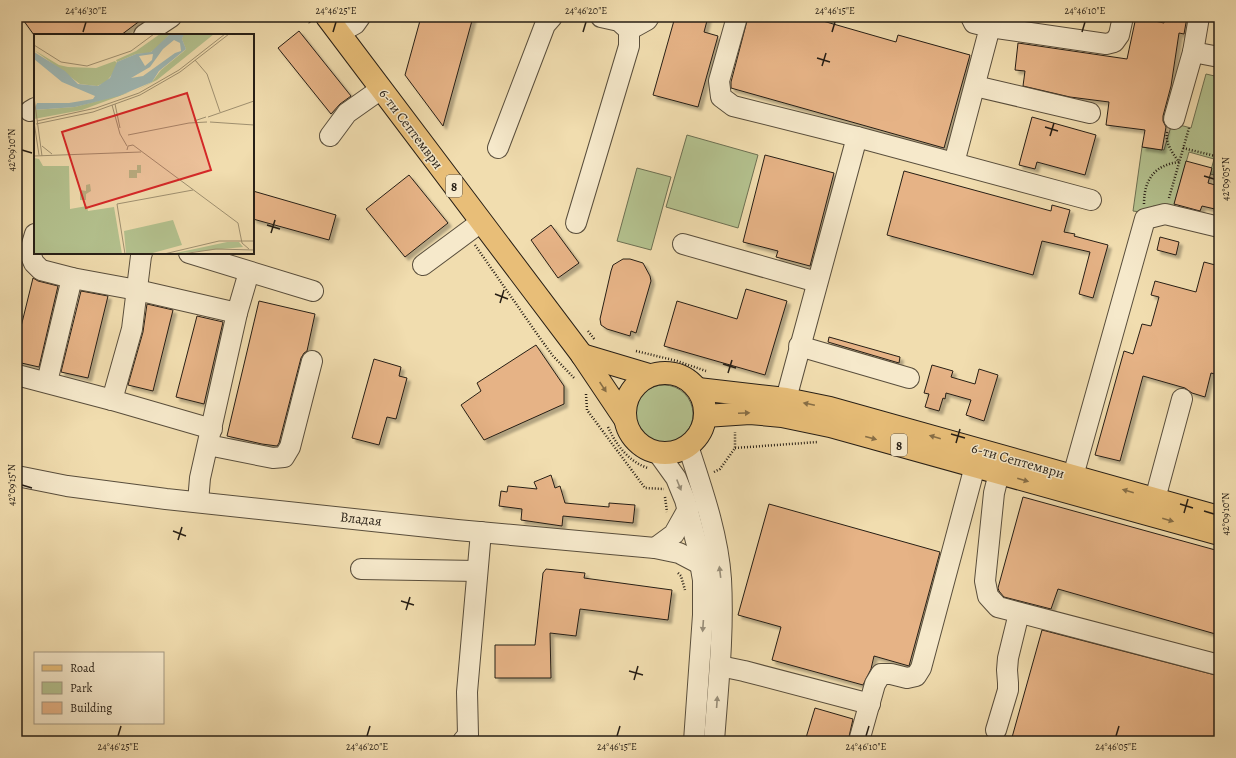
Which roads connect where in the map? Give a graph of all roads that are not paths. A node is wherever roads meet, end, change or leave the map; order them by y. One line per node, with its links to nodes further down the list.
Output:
1 (171, 17): 13 (street)
2 (360, 17): 10 (street)
3 (552, 17): 22 (street)
4 (601, 17): 12 (street)
5 (649, 17): 12 (street)
6 (737, 17): 21 (street)
7 (971, 17): 11 (street)
8 (1123, 17): 11 (street)
9 (1199, 17): 14 (street)
10 (326, 25): 17 (main road, 6-ти Септември / 8)
11 (990, 27): 16 (street)
12 (629, 30): 25 (street)
13 (146, 34)
14 (1193, 52): 15 (street); 19 (street)
15 (1219, 57)
16 (975, 86): 18 (street); 23 (street)
17 (381, 89): 20 (street); 27 (main road, 6-ти Септември / 8)
18 (1090, 113)
19 (1174, 118)
20 (330, 136)
21 (857, 137): 23 (street); 35 (street)
22 (498, 148)
23 (954, 163): 24 (street)
24 (1091, 200)
25 (576, 223)
26 (1219, 227): 58 (street)
27 (474, 228): 32 (street); 40 (main road, 6-ти Септември / 8)
28 (34, 237): 34 (street)
29 (683, 244): 35 (street)
30 (139, 254): 36 (street)
31 (192, 254): 33 (street)
32 (422, 265)
33 (248, 272): 37 (street); 38 (street)
34 (72, 278): 36 (street); 46 (street)
35 (818, 282): 39 (street)
36 (137, 290): 38 (street); 49 (street)
37 (313, 291)
38 (237, 313): 52 (street)
39 (800, 346): 44 (street); 47 (street)
40 (589, 348): 43 (main road, 8); 51 (main road, 6-ти Септември / 8, one-way to 51)
41 (312, 361): 52 (street)
42 (17, 375): 46 (street)
43 (649, 375): 45 (main road, 8); 51 (main road)
44 (909, 378)
45 (702, 380): 47 (main road, 6-ти Септември / 8); 50 (main road)
46 (47, 382): 49 (street)
47 (786, 399): 58 (main road, 6-ти Септември / 8, one-way to 47)
48 (1182, 399): 61 (street)
49 (112, 400): 52 (street)
50 (705, 416): 53 (main road); 55 (main road, 6-ти Септември / 8, one-way to 55)
51 (616, 420): 54 (main road, 8)
52 (210, 437): 62 (street)
53 (688, 446): 54 (main road); 72 (street, one-way to 53)
54 (655, 461): 63 (street, one-way to 63)
55 (974, 466): 56 (main road, 6-ти Септември / 8); 74 (street)
56 (999, 473): 66 (main road, 6-ти Септември / 8, one-way to 66); 71 (street)
57 (17, 476): 59 (street, Владая)
58 (1074, 476): 61 (main road, 6-ти Септември / 8, one-way to 58)
59 (67, 486): 60 (street, Владая); 62 (street, Владая)
60 (17, 490)
61 (1155, 499): 64 (main road, 6-ти Септември / 8)
62 (198, 502): 65 (street, Владая)
63 (688, 509): 67 (street); 68 (street)
64 (1219, 517)
65 (481, 532): 67 (street, Владая); 70 (street)
66 (1219, 534)
67 (655, 548): 68 (street, Владая)
68 (700, 564): 77 (street, one-way to 77)
69 (361, 569): 70 (street)
70 (477, 571): 76 (street)
71 (1019, 613): 73 (street); 75 (street)
72 (720, 666): 74 (street); 78 (street, one-way to 72)
73 (1219, 666)
74 (870, 704): 79 (street)
75 (996, 730)
76 (463, 741)
77 (694, 741)
78 (714, 741)
79 (859, 741)

